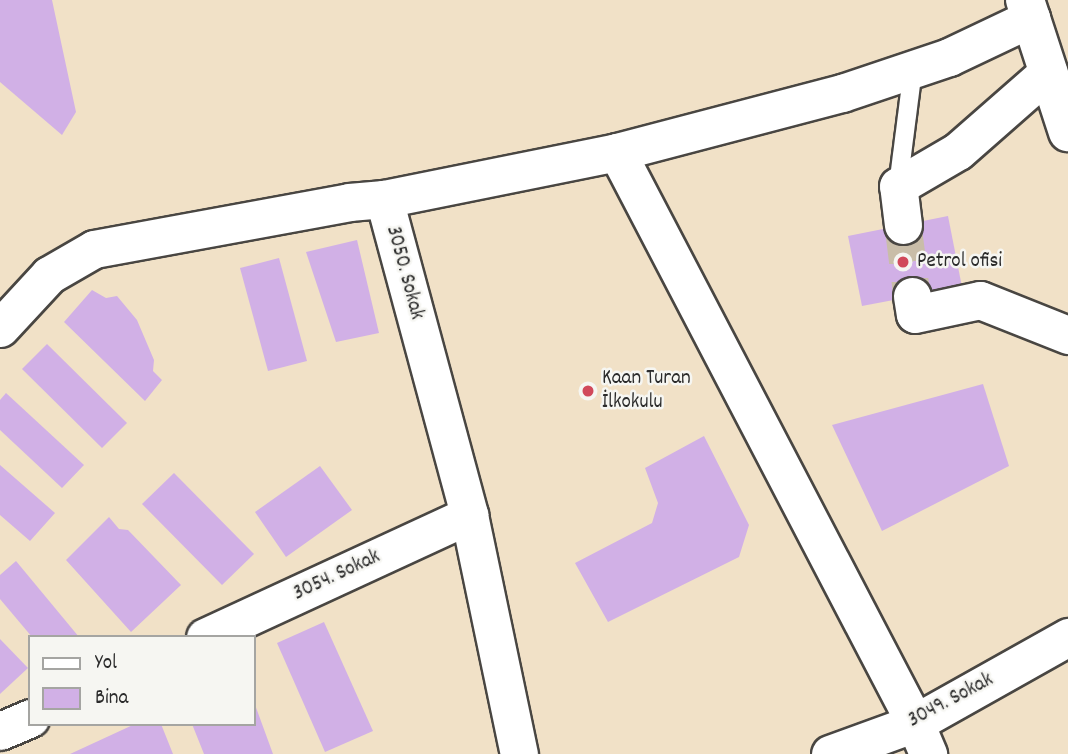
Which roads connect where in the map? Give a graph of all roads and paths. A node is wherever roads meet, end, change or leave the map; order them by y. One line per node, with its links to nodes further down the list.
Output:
1 (1028, 9): 2 (street); 3 (highway)
2 (913, 69): 5 (street); 6 (lane)
3 (1048, 72): 4 (highway); 6 (street)
4 (1068, 132)
5 (617, 152): 7 (street); 17 (street)
6 (898, 186): 8 (street)
7 (384, 199): 10 (street, 3050. Sokak); 12 (street, 3050. Sokak)
8 (903, 225)
9 (912, 296): 11 (street)
10 (0, 328)
11 (1068, 335)
12 (469, 515): 13 (street, 3054. Sokak); 18 (street, 3050. Sokak)
13 (209, 635)
14 (1068, 637): 17 (street, 3049. Sokak)
15 (28, 719): 16 (street)
16 (0, 731)
17 (921, 739): 19 (street, 3049. Sokak)
18 (519, 754)
19 (830, 754)

